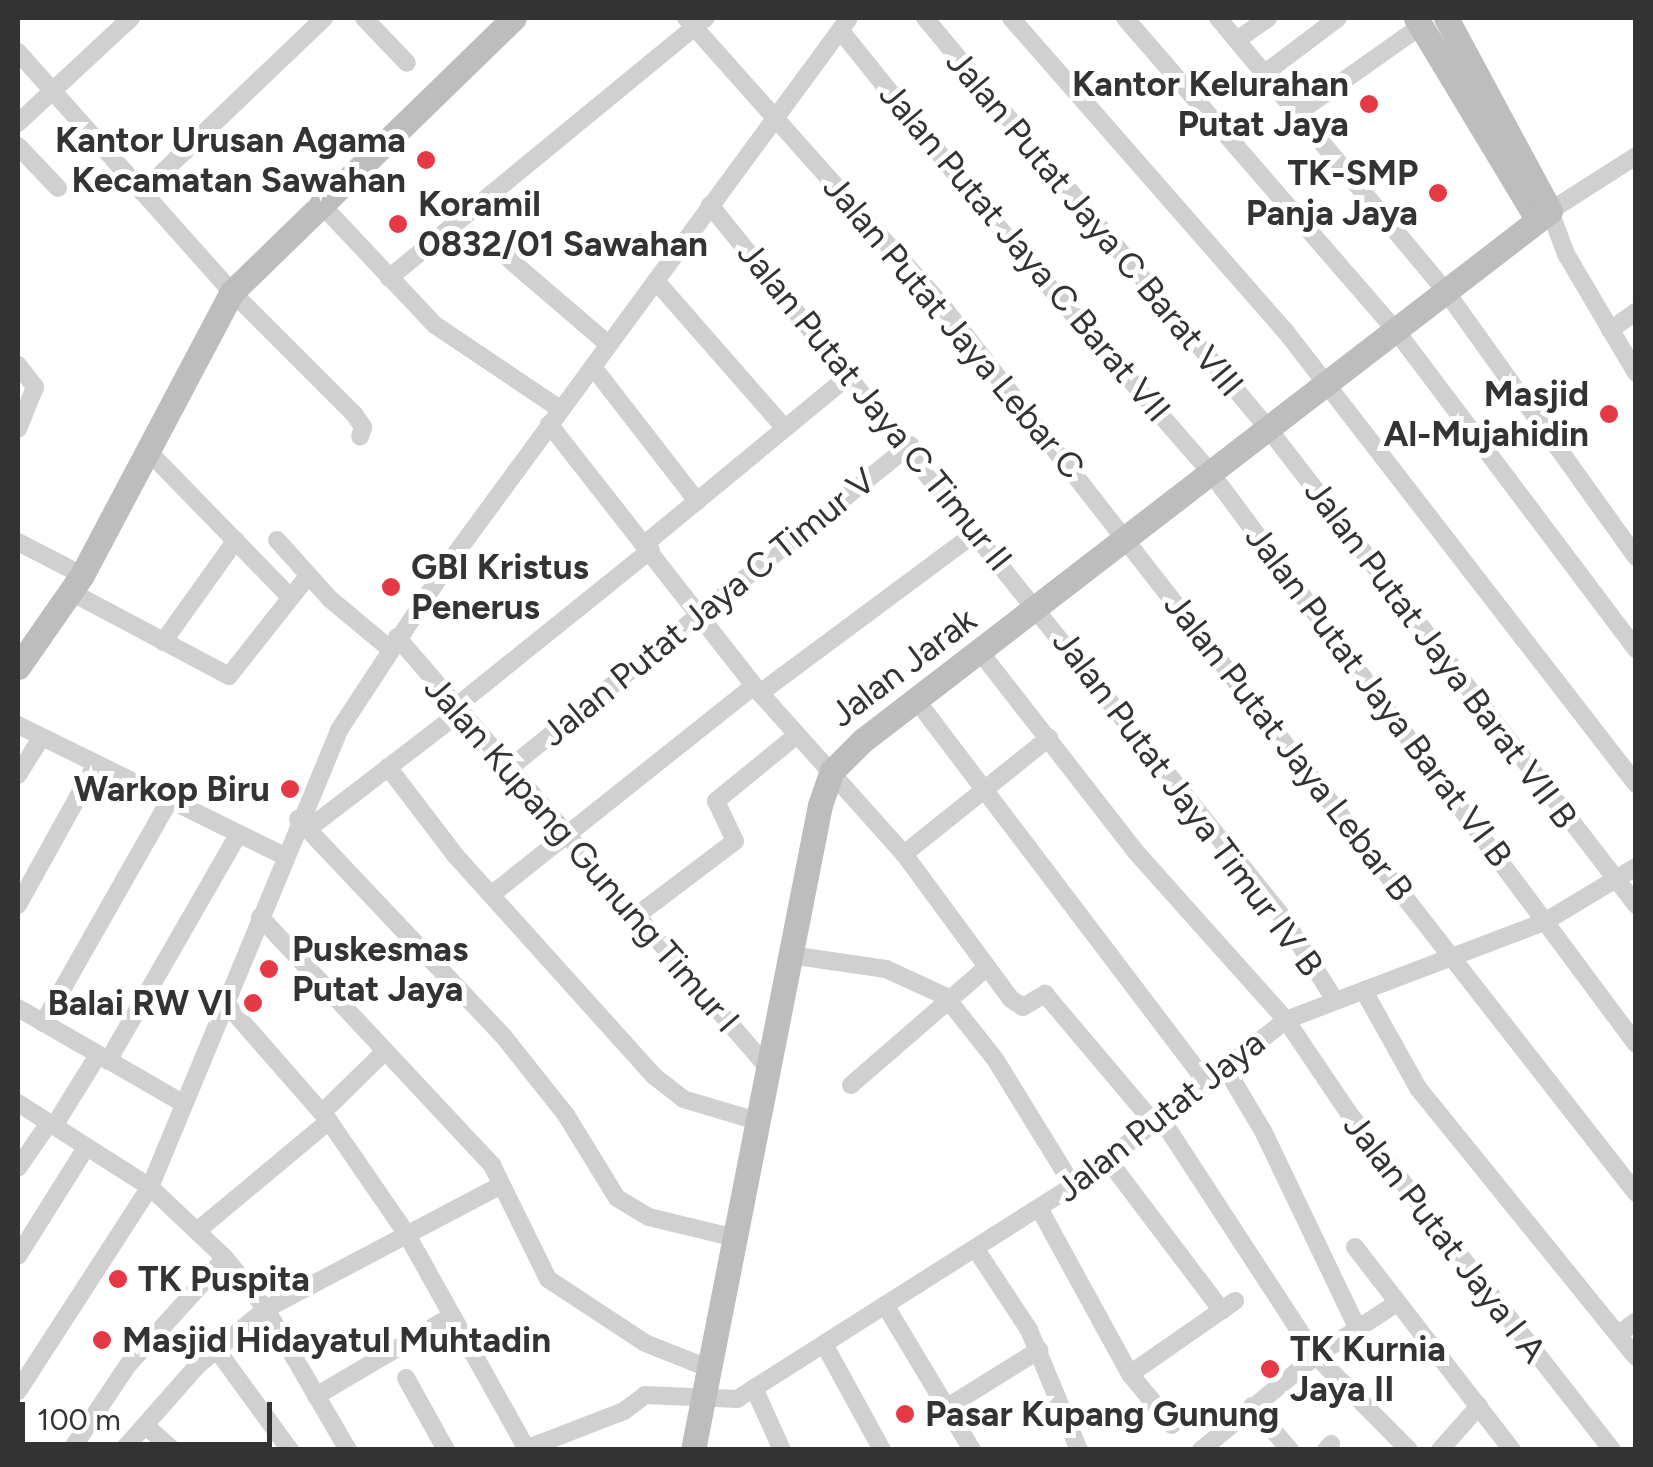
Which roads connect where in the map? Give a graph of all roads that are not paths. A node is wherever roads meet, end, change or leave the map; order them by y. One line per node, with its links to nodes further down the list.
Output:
1 (132, 18): 20 (street)
2 (324, 18): 27 (street)
3 (364, 18): 17 (street)
4 (514, 18): 28 (street)
5 (925, 18): 47 (street, Jalan Putat Jaya C Barat VIII)
6 (1012, 18): 44 (street)
7 (1125, 18): 38 (street)
8 (1218, 18): 15 (street)
9 (1268, 18): 15 (street)
10 (1338, 18): 18 (street)
11 (1446, 18): 19 (street)
12 (696, 21): 22 (street, Jalan Putat Jaya Lebar C); 32 (street)
13 (1418, 22): 19 (street); 21 (street)
14 (845, 24): 22 (street); 52 (street, Jalan Putat Jaya C Barat VII)
15 (1237, 40): 18 (street)
16 (18, 52): 20 (street)
17 (407, 63)
18 (1265, 73): 21 (street)
19 (1467, 78): 30 (street)
20 (54, 90): 23 (street); 27 (street)
21 (1299, 112): 35 (street)
22 (774, 119): 29 (street); 57 (street, Jalan Putat Jaya Lebar C)
23 (18, 123)
24 (18, 146): 26 (street)
25 (1636, 156): 30 (street)
26 (58, 188)
27 (142, 192): 34 (street)
28 (319, 202): 32 (street); 34 (street)
29 (710, 204): 33 (street); 43 (street, Jalan Putat Jaya C Timur II)
30 (1538, 220): 35 (street, Jalan Jarak); 37 (street)
31 (510, 260): 39 (street)
32 (389, 278): 45 (street)
33 (656, 281): 39 (street); 46 (street)
34 (232, 292): 49 (street); 51 (street)
35 (1447, 293): 38 (street, Jalan Jarak); 60 (street)
36 (1636, 312): 37 (street)
37 (1610, 330): 42 (street)
38 (1397, 332): 44 (street, Jalan Jarak); 68 (street)
39 (609, 344): 41 (street)
40 (18, 364): 48 (street)
41 (593, 367): 45 (street); 53 (street)
42 (1636, 372)
43 (850, 375): 46 (street); 50 (street, Jalan Putat Jaya C Timur II)
44 (1328, 384): 47 (street, Jalan Jarak); 83 (street)
45 (555, 416): 59 (street); 67 (street)
46 (784, 427): 53 (street)
47 (1268, 427): 52 (street, Jalan Jarak); 92 (street, Jalan Putat Jaya Barat VII B)
48 (18, 429)
49 (360, 437)
50 (910, 445): 54 (street, Jalan Putat Jaya C Timur II); 65 (street, Jalan Putat Jaya C Timur V)
51 (150, 453): 55 (street); 62 (street)
52 (1211, 473): 57 (street, Jalan Jarak); 98 (street, Jalan Putat Jaya Barat VI B)
53 (697, 501): 59 (street)
54 (978, 531): 64 (street, Jalan Putat Jaya C Timur II); 71 (street)
55 (236, 540): 63 (street); 66 (street)
56 (277, 540): 61 (street, Jalan Kupang Gunung Timur I)
57 (1128, 540): 64 (street, Jalan Jarak); 99 (street, Jalan Putat Jaya Lebar B)
58 (18, 542): 62 (street)
59 (649, 547): 65 (street); 73 (street)
60 (1636, 557)
61 (308, 576): 63 (street); 67 (street, Jalan Kupang Gunung Timur I)
62 (76, 584): 66 (street); 70 (street)
63 (291, 598): 66 (street)
64 (1039, 608): 69 (street, Jalan Jarak); 103 (street, Jalan Putat Jaya Timur IV B)
65 (698, 613): 71 (street); 80 (street, Jalan Putat Jaya C Timur V)
66 (163, 642)
67 (394, 643): 73 (street, Jalan Kupang Gunung Timur I); 86 (street)
68 (1636, 650)
69 (981, 653): 72 (street, Jalan Jarak); 77 (street, Jalan Putat Jaya I A)
70 (18, 667)
71 (757, 690): 75 (street); 87 (street)
72 (917, 701): 81 (street, Jalan Jarak); 84 (street)
73 (456, 712): 79 (street); 80 (street, Jalan Kupang Gunung Timur I)
74 (18, 724): 76 (street)
75 (797, 735): 81 (street); 96 (street)
76 (41, 738): 78 (street); 82 (street)
77 (1049, 738): 84 (street); 107 (street, Jalan Putat Jaya I A)
78 (94, 766): 85 (street); 94 (street)
79 (388, 768): 86 (street); 93 (street)
80 (507, 770): 87 (street, Jalan Kupang Gunung Timur I)
81 (832, 771): 89 (street); 100 (street, Jalan Jarak)
82 (18, 776)
83 (1636, 784)
84 (981, 790): 89 (street); 114 (street)
85 (168, 803): 88 (street); 108 (street)
86 (303, 824): 90 (street); 132 (street)
87 (562, 833): 93 (street); 96 (street, Jalan Kupang Gunung Timur I)
88 (237, 837): 90 (street); 111 (street)
89 (904, 854): 101 (street)
90 (284, 856): 97 (street)
91 (1636, 867): 92 (street, Jalan Putat Jaya)
92 (1614, 881): 95 (street, Jalan Putat Jaya Barat VII B); 98 (street, Jalan Putat Jaya)
93 (491, 895): 119 (street)
94 (18, 905)
95 (1636, 905)
96 (636, 916): 113 (street, Jalan Kupang Gunung Timur I)
97 (260, 917): 104 (street); 110 (street)
98 (1546, 920): 99 (street, Jalan Putat Jaya); 109 (street, Jalan Putat Jaya Barat VI B)
99 (1450, 954): 102 (street, Jalan Putat Jaya); 128 (street, Jalan Putat Jaya Lebar B)
100 (790, 955): 105 (street); 113 (street, Jalan Jarak)
101 (987, 967): 105 (street); 120 (street)
102 (1364, 992): 103 (street, Jalan Putat Jaya); 143 (street)
103 (1335, 1000): 107 (street, Jalan Putat Jaya)
104 (224, 1001): 116 (street); 118 (street)
105 (949, 1001): 115 (street); 126 (street)
106 (18, 1008): 108 (street)
107 (1286, 1020): 112 (street, Jalan Putat Jaya); 178 (street, Jalan Putat Jaya I A)
108 (43, 1023): 111 (street)
109 (1636, 1044)
110 (385, 1051): 118 (street); 125 (street)
111 (103, 1058): 116 (street); 121 (street)
112 (1223, 1064): 114 (street, Jalan Putat Jaya); 142 (street)
113 (769, 1069): 119 (street, Jalan Jarak)
114 (1204, 1079): 120 (street, Jalan Putat Jaya)
115 (851, 1085)
116 (181, 1102): 127 (street)
117 (18, 1103): 121 (street)
118 (325, 1117): 130 (street); 131 (street)
119 (757, 1121): 132 (street, Jalan Jarak)
120 (1158, 1122): 123 (street, Jalan Putat Jaya); 147 (street)
121 (51, 1125): 122 (street); 124 (street)
122 (85, 1149): 127 (street); 135 (street)
123 (1108, 1160): 126 (street, Jalan Putat Jaya); 150 (street)
124 (18, 1168)
125 (501, 1185): 131 (street); 149 (street)
126 (1073, 1186): 129 (street, Jalan Putat Jaya)
127 (150, 1187): 130 (street); 153 (street)
128 (1636, 1193)
129 (1039, 1208): 134 (street, Jalan Putat Jaya); 150 (street)
130 (197, 1232): 136 (street)
131 (406, 1233): 139 (street); 140 (street)
132 (735, 1238): 149 (street, Jalan Jarak)
133 (1355, 1246): 138 (street)
134 (975, 1248): 137 (street, Jalan Putat Jaya); 146 (street)
135 (18, 1256)
136 (225, 1258): 139 (street); 162 (street)
137 (885, 1304): 144 (street, Jalan Putat Jaya); 158 (street)
138 (1394, 1305): 142 (street); 157 (street)
139 (266, 1310): 145 (street); 154 (street)
140 (452, 1316): 154 (street); 161 (street)
141 (1636, 1321): 143 (street)
142 (1358, 1329): 147 (street)
143 (1619, 1334): 148 (street)
144 (824, 1344): 152 (street, Jalan Putat Jaya); 170 (street)
145 (217, 1350): 160 (street); 165 (street)
146 (1038, 1350): 158 (street); 172 (street)
147 (1316, 1356): 156 (street); 175 (street)
148 (1636, 1356)
149 (711, 1369): 155 (street, Jalan Jarak)
150 (1130, 1374): 159 (street)
151 (406, 1378): 167 (street)
152 (754, 1388): 155 (street, Jalan Putat Jaya); 169 (street)
153 (18, 1391)
154 (316, 1396): 166 (street)
155 (705, 1400): 161 (street, Jalan Putat Jaya); 168 (street, Jalan Jarak)
156 (1252, 1406): 173 (street); 174 (street)
157 (1479, 1406): 176 (street); 177 (street)
158 (946, 1408): 171 (street)
159 (1172, 1424)
160 (145, 1425): 163 (street); 164 (street)
161 (525, 1449)
162 (71, 1450)
163 (123, 1450)
164 (173, 1450)
165 (290, 1450)
166 (348, 1450)
167 (446, 1450)
168 (692, 1450)
169 (782, 1450)
170 (882, 1450)
171 (972, 1450)
172 (1080, 1450)
173 (1201, 1450)
174 (1290, 1450)
175 (1409, 1450)
176 (1440, 1450)
177 (1512, 1450)
178 (1612, 1450)

